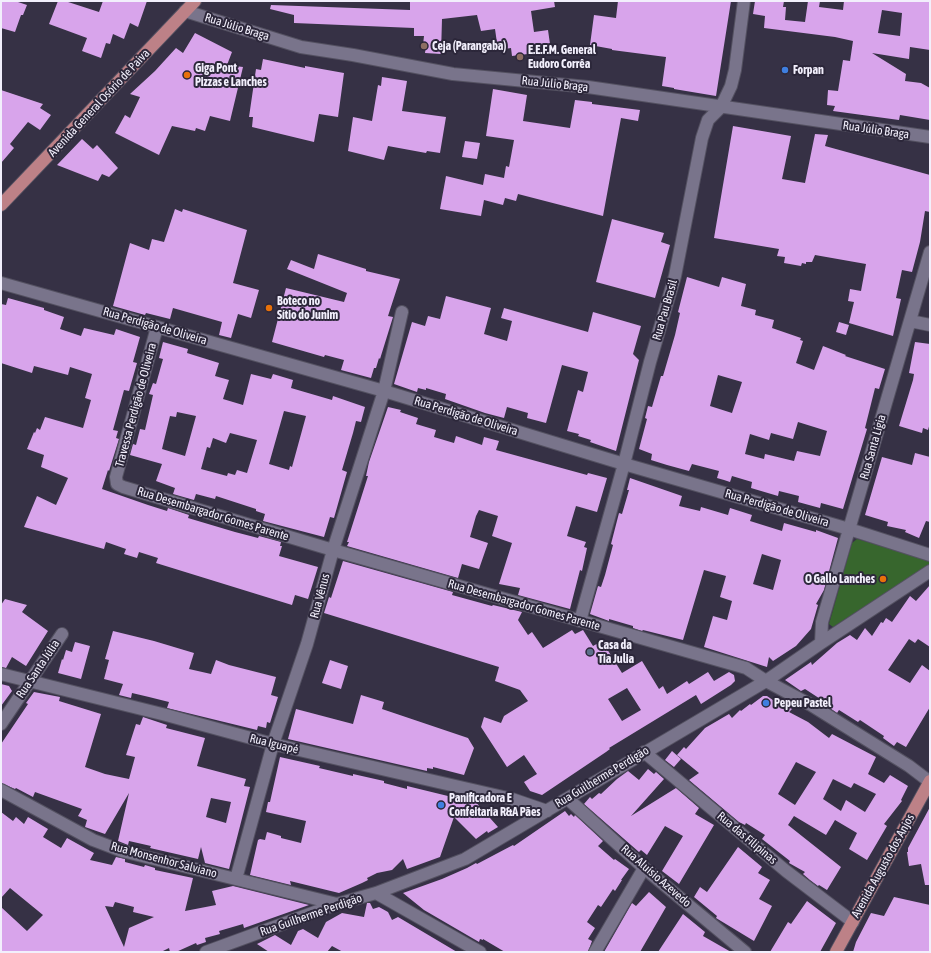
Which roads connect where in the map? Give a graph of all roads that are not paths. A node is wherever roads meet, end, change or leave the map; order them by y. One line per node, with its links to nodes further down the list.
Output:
1 (195, 1): 3 (main road, Avenida General Osório de Paiva)
2 (744, 1): 4 (street, Rua Pau Brasil)
3 (185, 11): 4 (street, Rua Júlio Braga); 6 (main road, Avenida General Osório de Paiva)
4 (721, 107): 5 (street, Rua Júlio Braga); 14 (street, Rua Pau Brasil)
5 (930, 137)
6 (1, 205)
7 (930, 252): 10 (street, Rua Santa Lígia)
8 (1, 283): 12 (street, Rua Perdigão de Oliveira)
9 (402, 312): 13 (street, Rua Vênus)
10 (910, 321): 11 (street); 16 (street, Rua Santa Lígia)
11 (930, 325)
12 (157, 327): 13 (street, Rua Perdigão de Oliveira); 15 (street, Travessa Perdigão de Oliveira)
13 (384, 391): 14 (street, Rua Perdigão de Oliveira); 17 (street, Rua Vênus)
14 (624, 464): 16 (street, Rua Perdigão de Oliveira); 20 (street, Rua Pau Brasil)
15 (117, 484): 17 (street, Rua Desembargador Gomes Parente)
16 (849, 529): 18 (street, Rua Perdigão de Oliveira); 22 (street, Rua Santa Lígia)
17 (333, 550): 20 (street, Rua Desembargador Gomes Parente); 27 (street, Rua Vênus)
18 (930, 555)
19 (930, 571): 22 (street, Rua Guilherme Perdigão)
20 (580, 621): 25 (street, Rua Desembargador Gomes Parente)
21 (62, 634): 24 (street, Rua Santa Júlia)
22 (820, 643): 25 (street, Rua Guilherme Perdigão)
23 (1, 674): 24 (street, Rua Iguapé)
24 (30, 681): 26 (street, Rua Santa Júlia); 27 (street, Rua Iguapé)
25 (766, 681): 28 (street, Rua Guilherme Perdigão); 29 (street, Rua Desembargador Gomes Parente)
26 (1, 724)
27 (273, 744): 32 (street, Rua Iguapé); 34 (street, Rua Vênus)
28 (644, 752): 31 (street, Rua Guilherme Perdigão); 37 (street, Rua das Filipinas)
29 (930, 782): 37 (main road, Avenida Augusto dos Anjos)
30 (1, 790): 34 (street, Rua Monsenhor Salviano)
31 (568, 799): 32 (street, Rua Guilherme Perdigão); 33 (street, Rua Aluísio Azevedo)
32 (547, 810): 35 (street, Rua Guilherme Perdigão)
33 (644, 868): 40 (street); 41 (street, Rua Aluísio Azevedo)
34 (236, 879): 36 (street, Rua Monsenhor Salviano)
35 (376, 893): 36 (street, Rua Guilherme Perdigão); 39 (street)
36 (337, 904): 38 (street, Rua Guilherme Perdigão)
37 (853, 922): 42 (main road, Avenida Augusto dos Anjos)
38 (216, 951)
39 (480, 952)
40 (595, 952)
41 (745, 952)
42 (836, 952)

